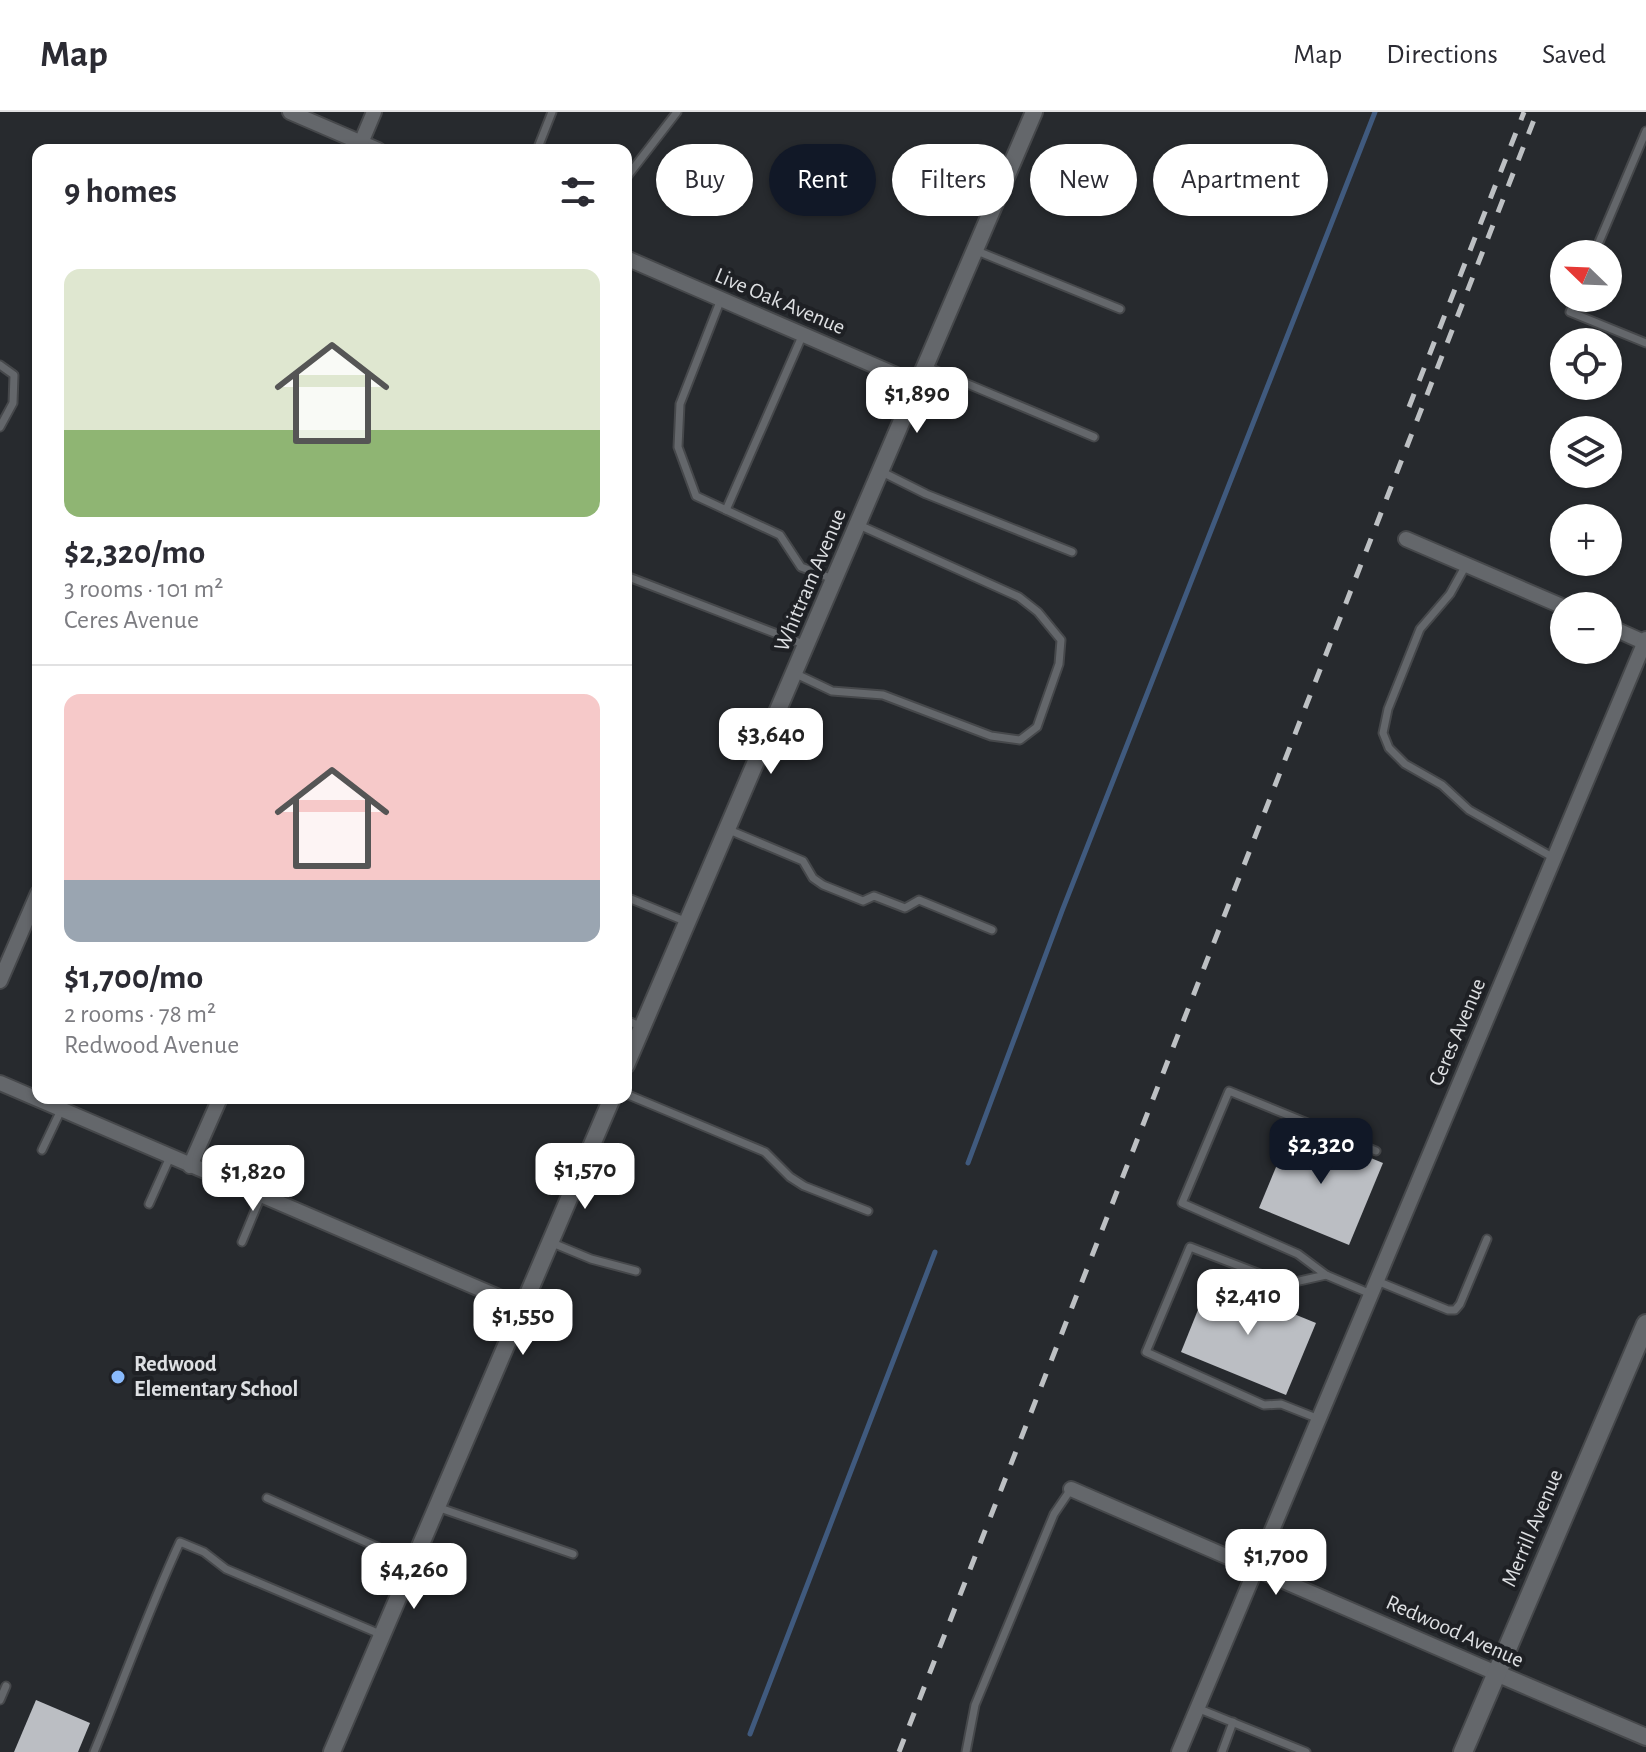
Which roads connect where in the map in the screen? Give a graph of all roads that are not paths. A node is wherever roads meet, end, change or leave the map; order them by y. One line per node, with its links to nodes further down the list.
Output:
1 (290, 112): 7 (street)
2 (374, 112): 8 (street)
3 (552, 112): 9 (lane)
4 (677, 112): 10 (lane)
5 (1034, 112): 12 (street, Whittram Avenue)
6 (1646, 131): 11 (lane)
7 (355, 144)
8 (360, 144)
9 (539, 144)
10 (632, 170)
11 (1600, 240)
12 (975, 250): 15 (lane); 20 (street, Whittram Avenue)
13 (632, 261): 14 (street, Live Oak Avenue)
14 (721, 299): 17 (street, Live Oak Avenue); 25 (lane)
15 (1120, 309)
16 (1570, 312): 18 (lane)
17 (803, 334): 21 (street, Live Oak Avenue); 25 (lane)
18 (1646, 343)
19 (0, 365): 22 (lane)
20 (925, 366): 21 (street, Whittram Avenue); 23 (lane)
21 (917, 384): 24 (street, Whittram Avenue)
22 (0, 427)
23 (1094, 437)
24 (880, 471): 26 (street, Whittram Avenue); 28 (lane)
25 (726, 510): 31 (lane)
26 (857, 524): 31 (street, Whittram Avenue); 36 (lane)
27 (1406, 539): 29 (street)
28 (1072, 552)
29 (1466, 565): 32 (street); 38 (lane)
30 (632, 578): 35 (lane)
31 (834, 580): 35 (street, Whittram Avenue)
32 (1550, 601)
33 (1622, 632): 34 (street)
34 (1646, 641): 38 (street, Ceres Avenue)
35 (806, 645): 36 (street, Whittram Avenue)
36 (794, 673): 37 (street, Whittram Avenue)
37 (727, 829): 41 (street, Whittram Avenue); 42 (lane)
38 (1554, 858): 66 (street, Ceres Avenue)
39 (632, 899): 41 (lane)
40 (32, 907): 43 (street)
41 (687, 922): 45 (street, Whittram Avenue)
42 (992, 930)
43 (0, 981)
44 (632, 1023): 45 (lane)
45 (642, 1027): 46 (street, Whittram Avenue)
46 (632, 1051)
47 (0, 1083): 48 (street)
48 (32, 1097)
49 (632, 1097): 60 (lane)
50 (47, 1104): 53 (street)
51 (217, 1104): 57 (street)
52 (609, 1104): 63 (street)
53 (61, 1110): 54 (lane); 56 (street)
54 (42, 1150)
55 (1376, 1151): 65 (lane)
56 (170, 1157): 57 (street); 59 (lane)
57 (190, 1166): 58 (street)
58 (261, 1196): 62 (lane); 67 (street)
59 (149, 1204)
60 (868, 1211)
61 (1487, 1239): 66 (lane)
62 (242, 1242)
63 (550, 1242): 64 (lane); 67 (street)
64 (636, 1271)
65 (1326, 1275): 66 (lane); 69 (lane)
66 (1374, 1287): 69 (street, Ceres Avenue)
67 (522, 1307): 72 (street)
68 (1646, 1324): 77 (main road, Merrill Avenue)
69 (1319, 1419): 75 (street, Ceres Avenue)
70 (1071, 1489): 75 (street, Redwood Avenue); 85 (lane)
71 (267, 1498): 74 (lane)
72 (437, 1507): 73 (lane); 74 (street)
73 (573, 1554)
74 (413, 1563): 76 (street)
75 (1256, 1568): 77 (street, Redwood Avenue); 80 (street, Ceres Avenue)
76 (382, 1635): 83 (lane); 84 (street)
77 (1496, 1673): 82 (street, Redwood Avenue); 89 (main road, Merrill Avenue)
78 (6, 1686): 79 (lane)
79 (0, 1700)
80 (1197, 1708): 81 (lane); 86 (street, Ceres Avenue)
81 (1233, 1722): 87 (lane); 88 (lane)
82 (1646, 1737)
83 (94, 1752)
84 (332, 1752)
85 (966, 1752)
86 (1179, 1752)
87 (1222, 1752)
88 (1306, 1752)
89 (1463, 1752)

